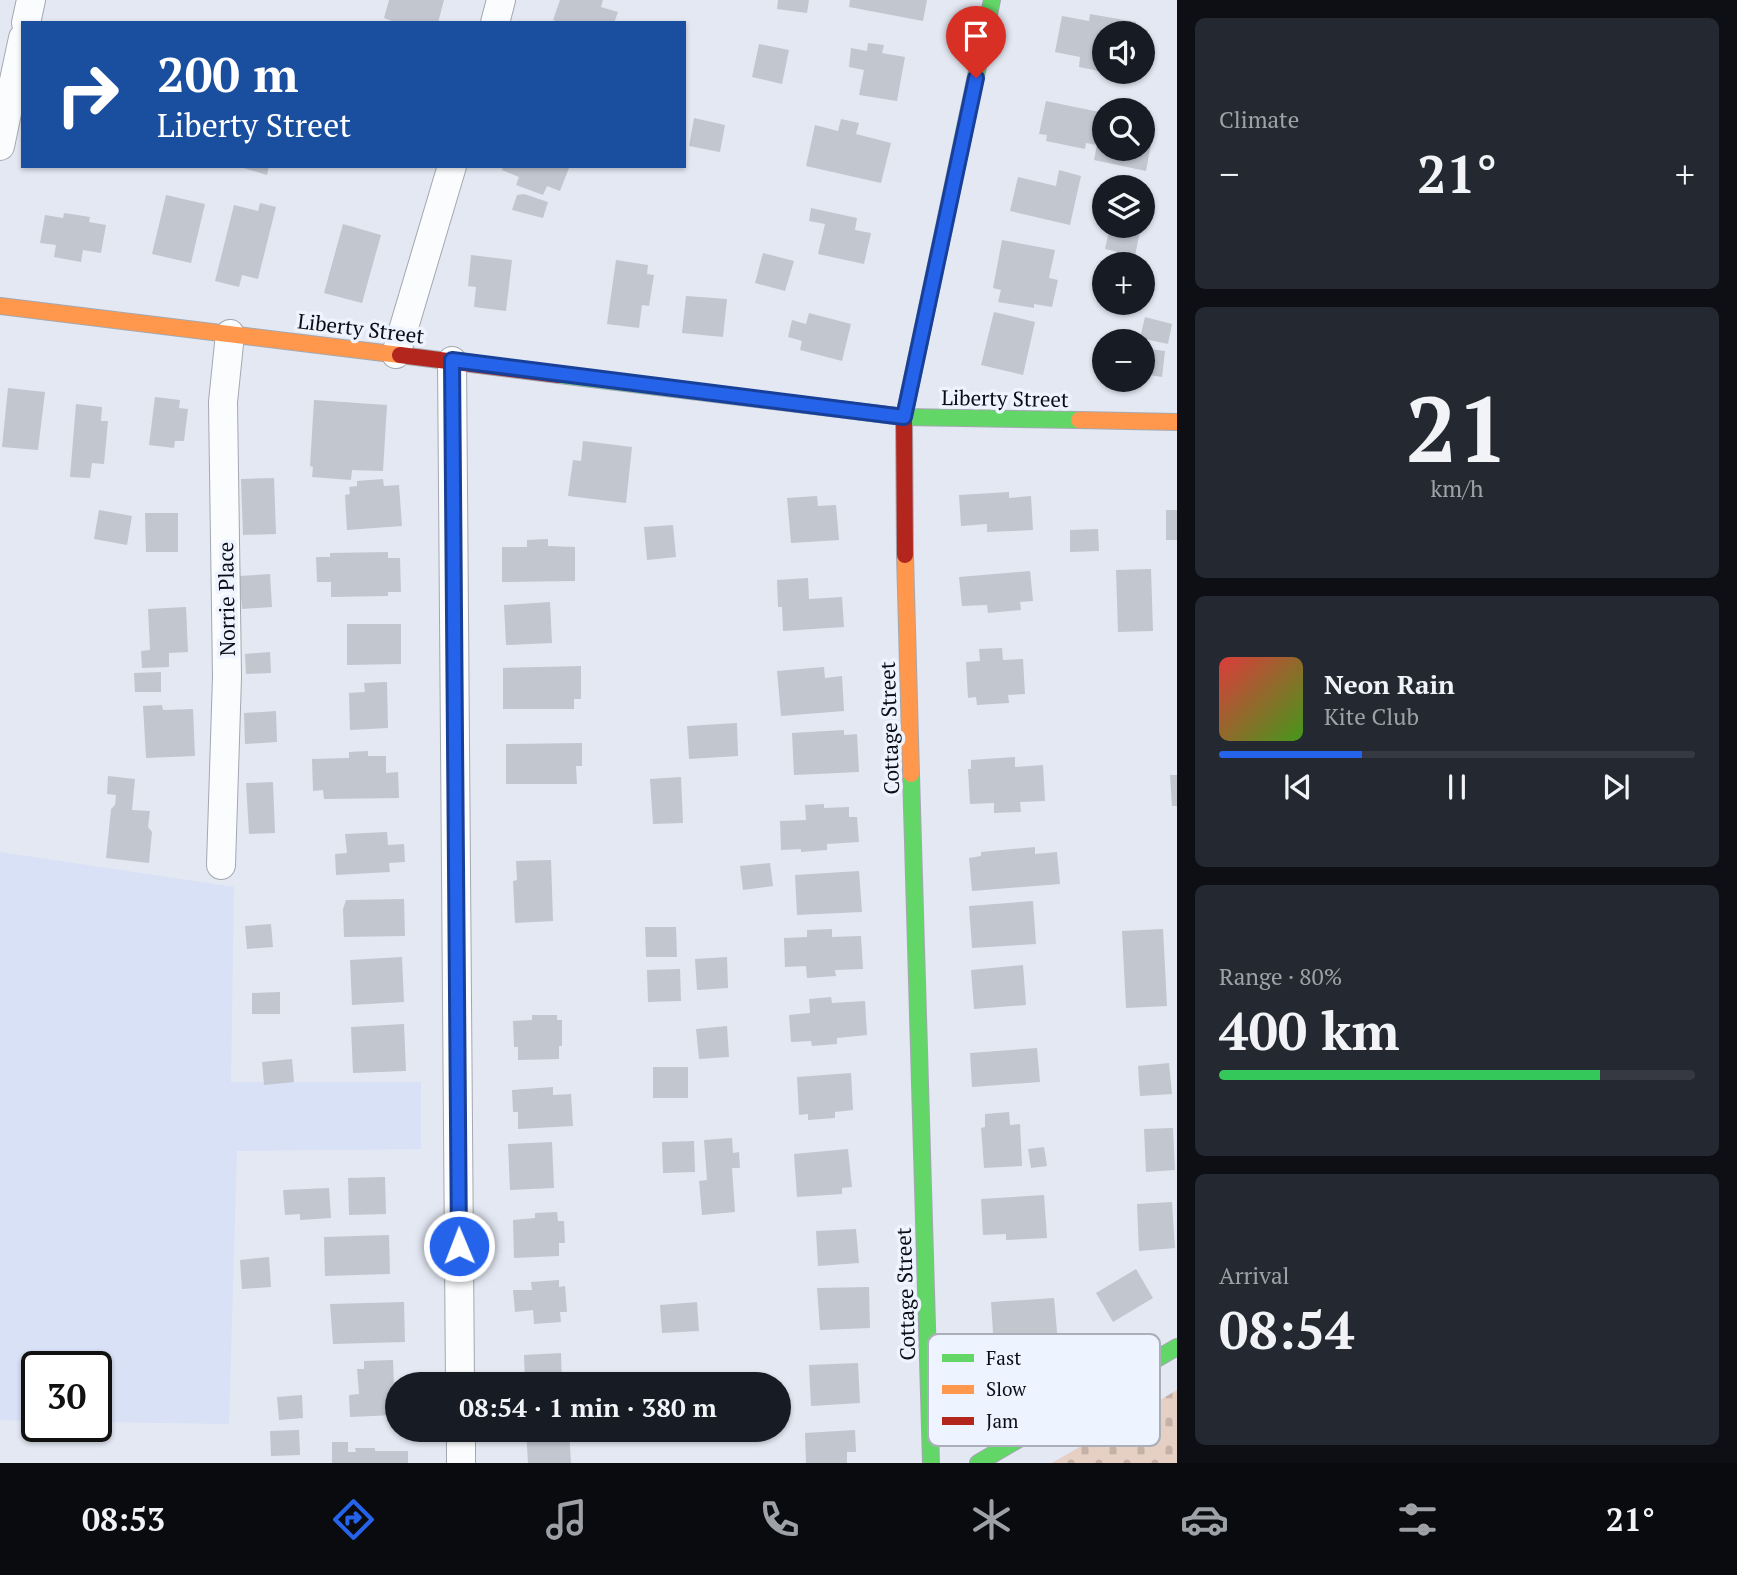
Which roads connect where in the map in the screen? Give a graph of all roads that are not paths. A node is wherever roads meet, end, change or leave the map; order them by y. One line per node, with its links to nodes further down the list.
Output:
1 (31, 0): 4 (street)
2 (501, 0): 5 (street)
3 (992, 0): 13 (street, Cottage Street)
4 (26, 21)
5 (496, 21)
6 (21, 47): 7 (street)
7 (0, 146)
8 (451, 168): 11 (street)
9 (0, 306): 10 (street, Liberty Street)
10 (230, 334): 11 (street, Liberty Street); 15 (street, Norrie Place)
11 (396, 354): 12 (street, Liberty Street)
12 (452, 360): 13 (street, Liberty Street); 19 (street)
13 (904, 417): 14 (street, Liberty Street); 18 (street, Cottage Street)
14 (1177, 422)
15 (220, 865)
16 (1177, 1347): 17 (street)
17 (1160, 1357)
18 (928, 1362)
19 (460, 1372)
20 (461, 1442): 22 (street)
21 (1007, 1446): 23 (street)
22 (461, 1463)
23 (978, 1463)

